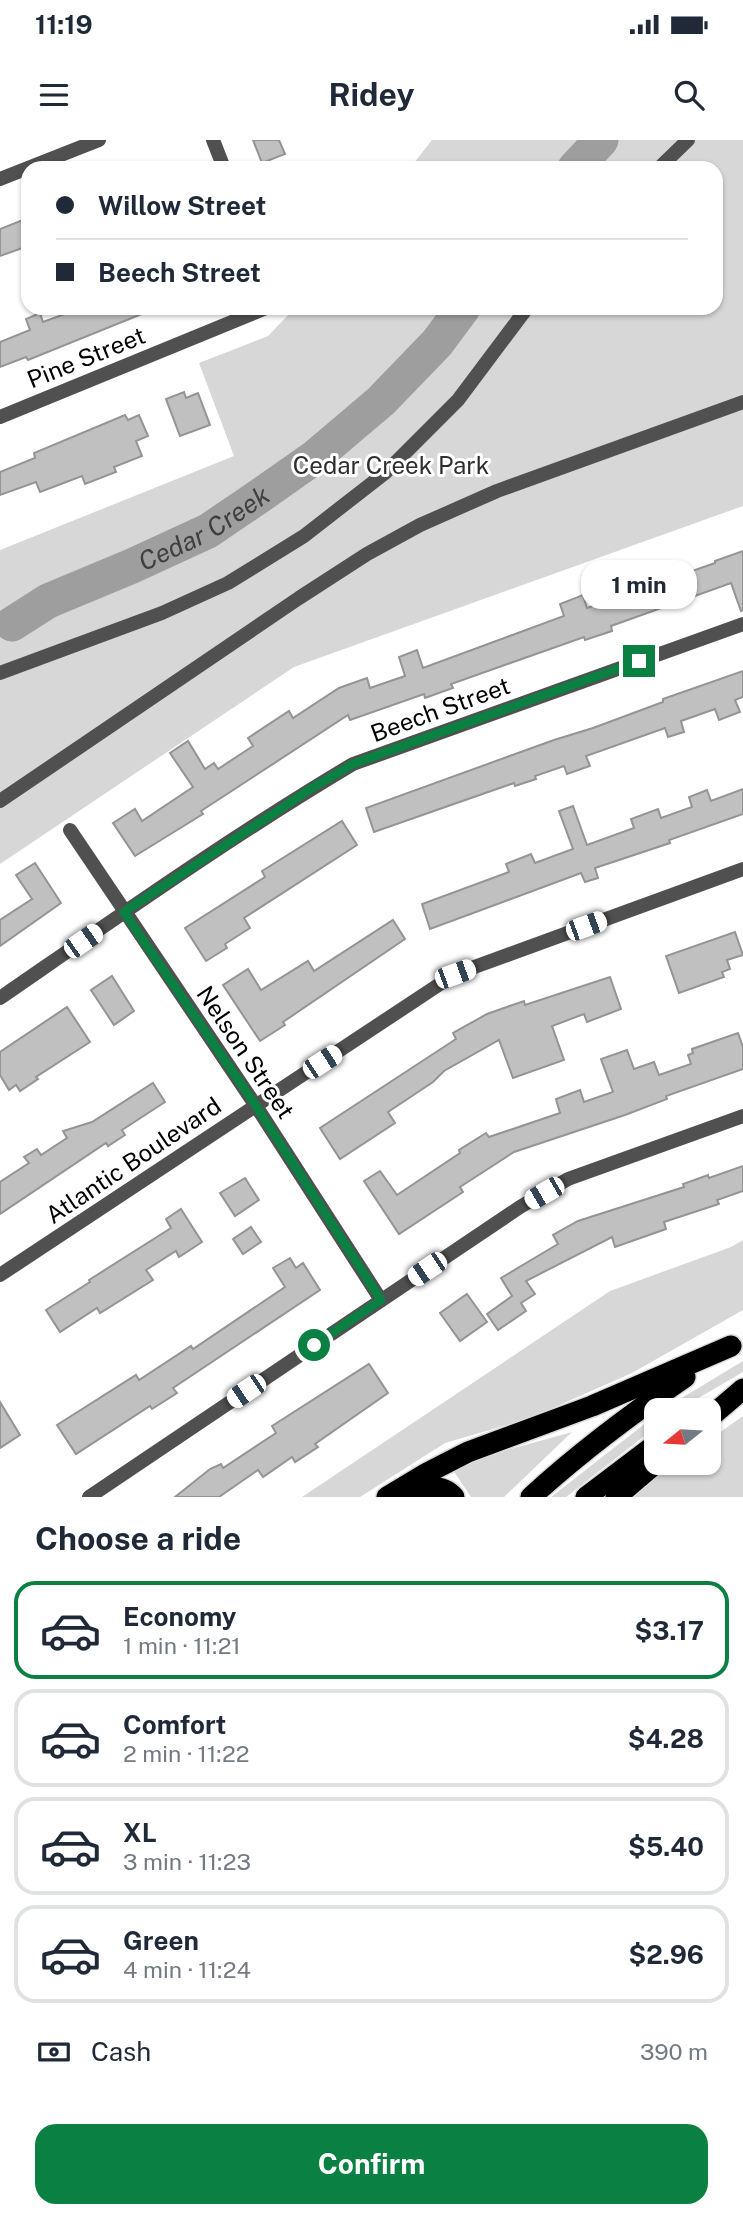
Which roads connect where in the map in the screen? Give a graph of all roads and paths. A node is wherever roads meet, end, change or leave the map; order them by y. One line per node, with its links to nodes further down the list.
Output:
1 (99, 140): 4 (street)
2 (213, 140): 5 (street)
3 (688, 140): 6 (street)
4 (46, 161)
5 (221, 161)
6 (666, 161)
7 (21, 171): 8 (street)
8 (0, 179)
9 (249, 315): 12 (street, Pine Street)
10 (522, 315): 14 (street)
11 (743, 402): 15 (street)
12 (0, 416)
13 (743, 624): 18 (street, Beech Street)
14 (0, 673)
15 (0, 801)
16 (70, 830): 18 (street, Nelson Street)
17 (743, 869): 20 (street, Atlantic Boulevard)
18 (124, 912): 19 (street, Beech Street); 20 (street, Nelson Street)
19 (0, 998)
20 (256, 1106): 22 (street, Atlantic Boulevard); 23 (street, Nelson Street)
21 (743, 1116): 23 (street)
22 (0, 1275)
23 (381, 1300): 30 (street)
24 (737, 1343): 31 (highway); 34 (highway)
25 (743, 1388): 26 (highway); 27 (highway)
26 (721, 1401)
27 (721, 1407)
28 (644, 1453): 35 (highway)
29 (644, 1473): 36 (highway)
30 (89, 1497)
31 (387, 1497)
32 (393, 1497): 33 (highway)
33 (454, 1497)
34 (531, 1497)
35 (586, 1497)
36 (616, 1497)

